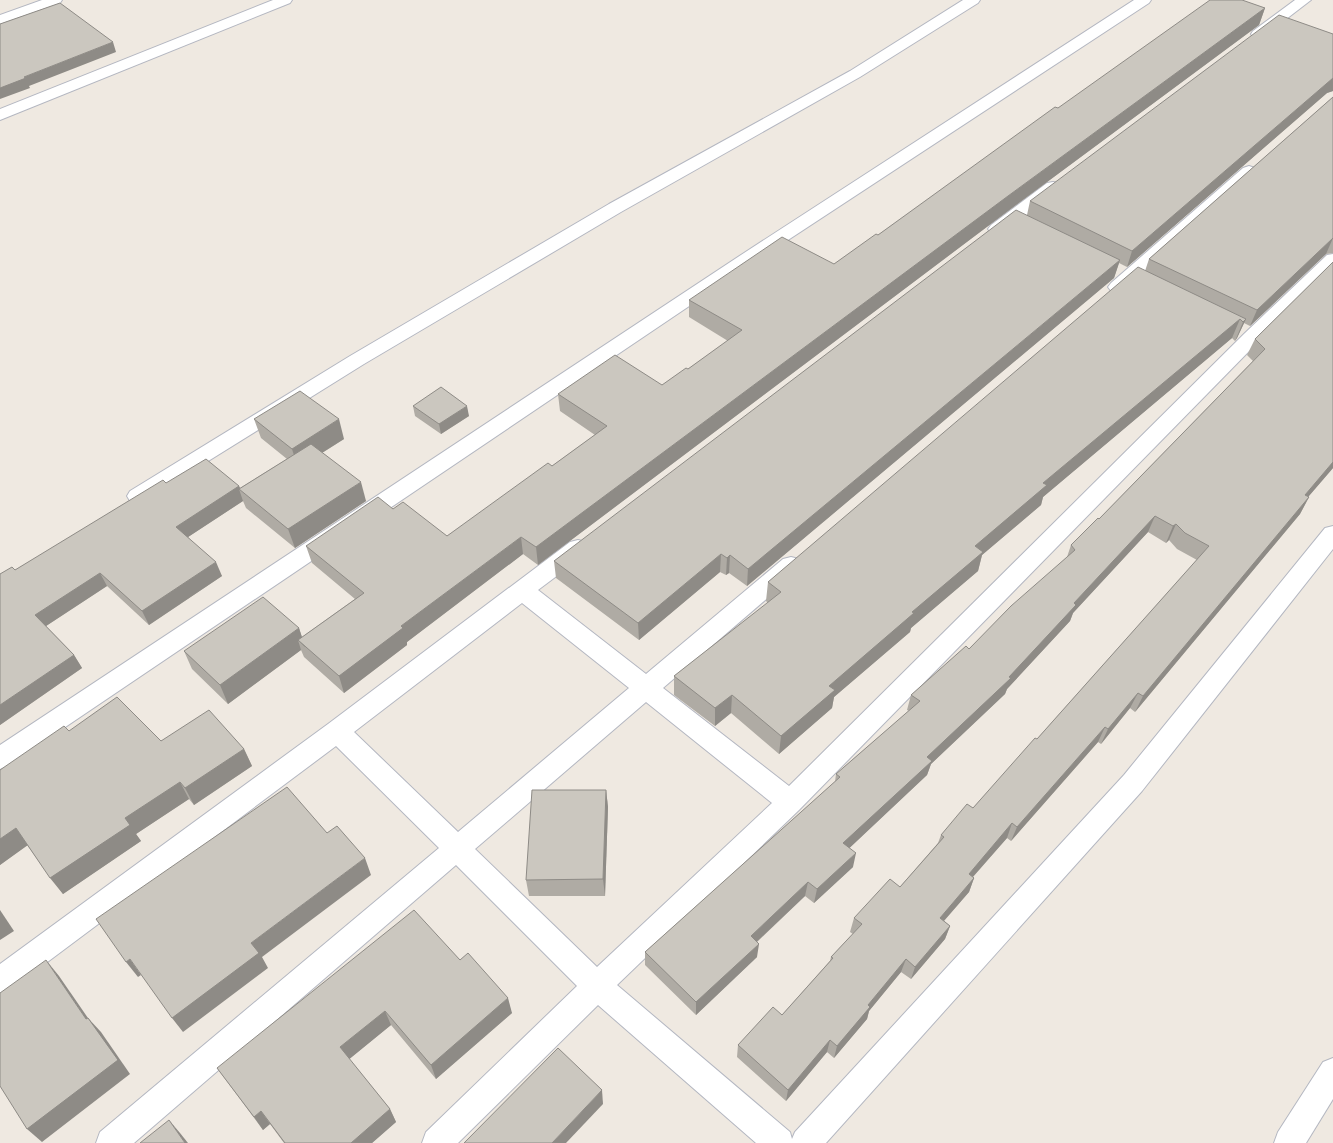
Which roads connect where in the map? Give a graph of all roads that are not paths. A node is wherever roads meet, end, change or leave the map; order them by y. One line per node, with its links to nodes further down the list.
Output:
1 (55, 0): 6 (street)
2 (286, 0): 8 (street)
3 (973, 0): 14 (street)
4 (1144, 0): 21 (street)
5 (1304, 0): 7 (street)
6 (0, 20)
7 (1240, 48)
8 (0, 115)
9 (1267, 155): 13 (street)
10 (1069, 176): 11 (street)
11 (980, 243)
12 (1333, 259): 22 (street)
13 (1100, 302)
14 (121, 506)
15 (1333, 534): 30 (street)
16 (592, 537): 18 (street)
17 (803, 554): 19 (street)
18 (522, 590): 19 (street); 20 (street)
19 (646, 688): 22 (street); 23 (street)
20 (337, 731): 23 (street); 24 (street)
21 (0, 758)
22 (790, 802): 25 (street)
23 (458, 849): 25 (street); 27 (street)
24 (0, 981)
25 (597, 986): 28 (street); 29 (street)
26 (1333, 1072): 31 (street)
27 (111, 1143)
28 (437, 1143)
29 (779, 1143)
30 (806, 1143)
31 (1289, 1143)

